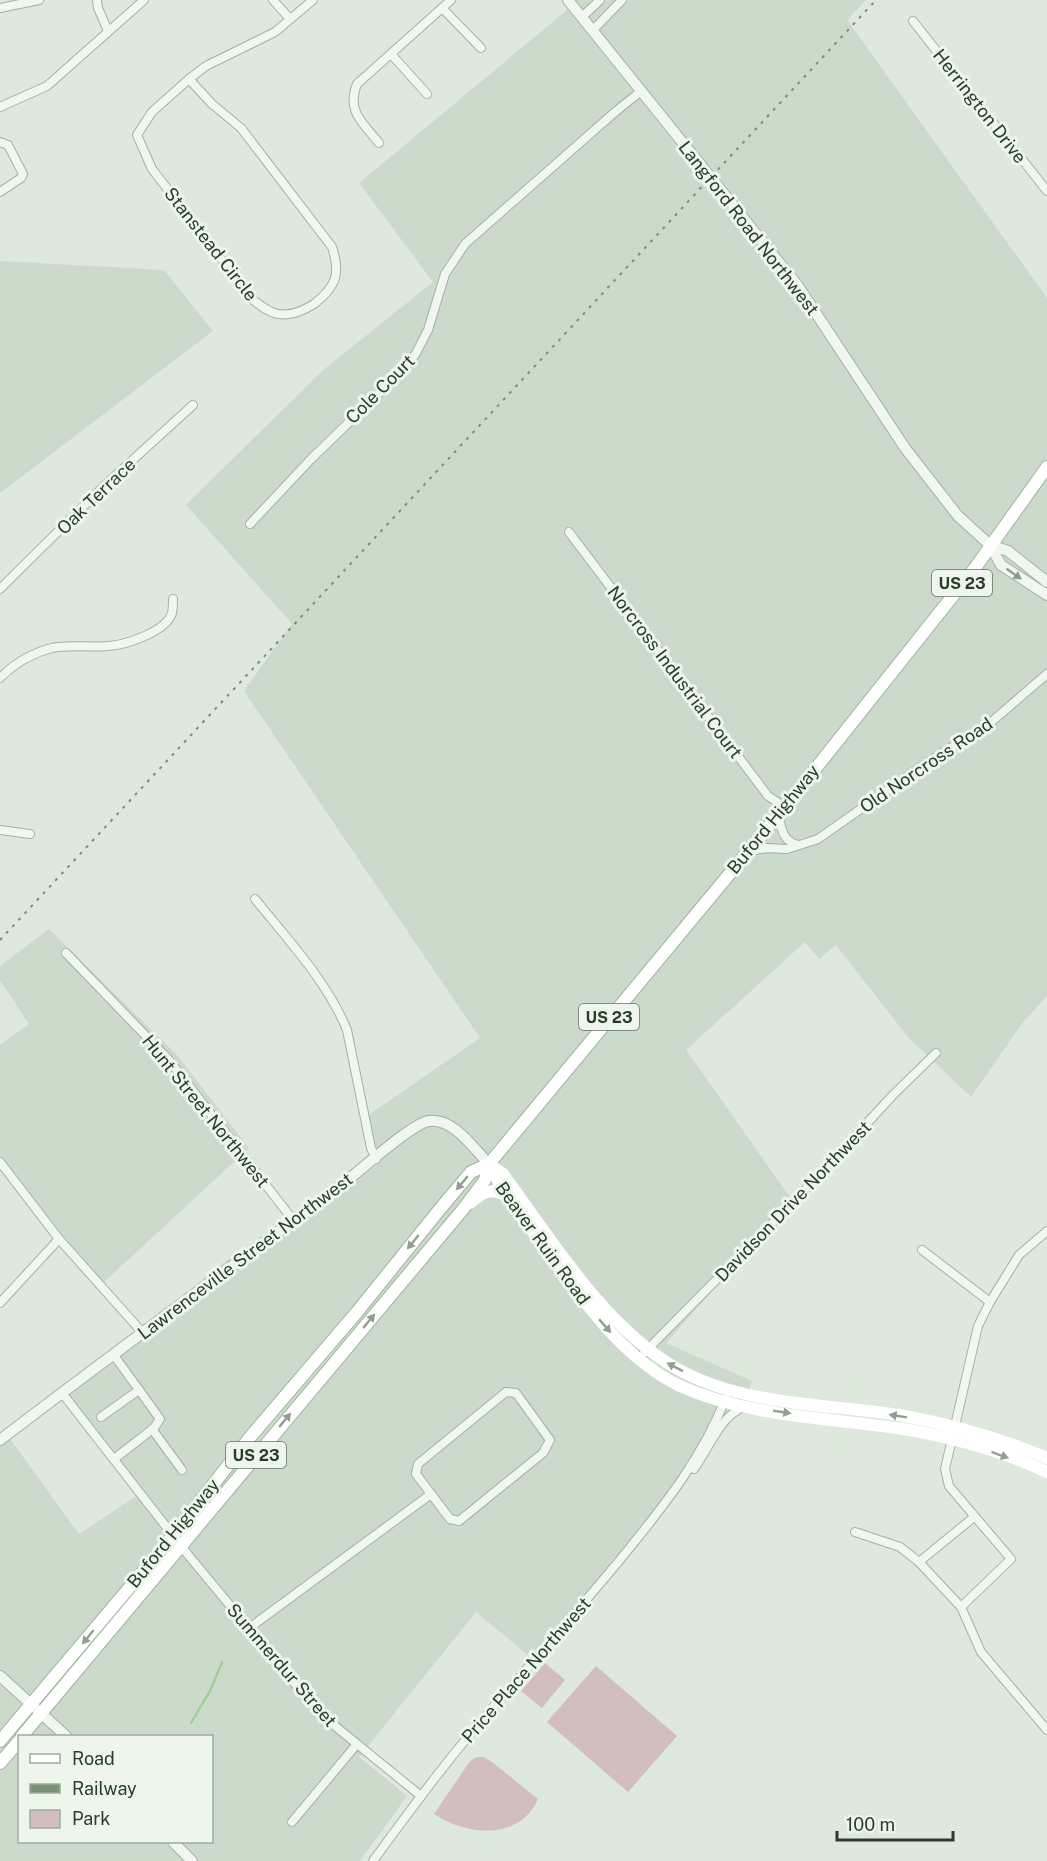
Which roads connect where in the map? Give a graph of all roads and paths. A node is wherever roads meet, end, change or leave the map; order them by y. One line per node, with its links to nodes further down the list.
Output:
1 (39, 0): 10 (street)
2 (97, 0): 16 (street)
3 (144, 0): 16 (street)
4 (273, 0): 13 (street)
5 (314, 0): 13 (street, Stanstead Circle)
6 (451, 0): 11 (street)
7 (568, 0): 12 (street, Langford Road Northwest)
8 (600, 0): 12 (street)
9 (621, 0): 15 (street)
10 (0, 8)
11 (442, 8): 17 (street); 18 (street)
12 (583, 16): 15 (street, Langford Road Northwest)
13 (290, 19): 19 (street, Stanstead Circle)
14 (913, 21): 25 (street, Herrington Drive)
15 (593, 30): 20 (street, Langford Road Northwest)
16 (108, 31): 22 (street)
17 (481, 48)
18 (391, 54): 21 (street); 24 (street)
19 (189, 79): 19 (street, Stanstead Circle)
20 (640, 92): 29 (street, Cole Court); 31 (street, Langford Road Northwest)
21 (427, 94)
22 (0, 107)
23 (0, 142): 26 (street)
24 (379, 143)
25 (1047, 191)
26 (0, 192)
27 (193, 405): 33 (street, Oak Terrace)
28 (1047, 467): 31 (main road, Buford Highway / US 23)
29 (250, 524)
30 (569, 532): 38 (street, Norcross Industrial Court)
31 (990, 545): 32 (street, Langford Road Northwest); 34 (street, Langford Road Northwest, one-way to 34); 38 (main road, Buford Highway / US 23)
32 (1047, 582)
33 (0, 589)
34 (1047, 595)
35 (174, 599): 37 (street)
36 (1047, 674): 41 (street, Old Norcross Road)
37 (0, 678)
38 (782, 811): 41 (street); 42 (main road, Buford Highway / US 23)
39 (0, 830): 40 (street)
40 (30, 834)
41 (799, 845): 42 (street, Old Norcross Road)
42 (748, 851): 48 (main road, Buford Highway / US 23)
43 (255, 898): 46 (street)
44 (66, 953): 51 (street, Hunt Street Northwest)
45 (936, 1053): 60 (street, Davidson Drive Northwest)
46 (376, 1159): 48 (street, Lawrenceville Street Northwest); 51 (street, Lawrenceville Street Northwest)
47 (0, 1162): 53 (street)
48 (489, 1164): 49 (main road, Beaver Ruin Road); 50 (main road, Buford Highway / US 23); 57 (main road, Buford Highway / US 23, one-way to 57); 60 (main road, Beaver Ruin Road)
49 (506, 1196): 50 (main road); 62 (main road, Beaver Ruin Road, one-way to 62)
50 (464, 1208): 59 (main road, Buford Highway / US 23, one-way to 50)
51 (293, 1220): 58 (street, Lawrenceville Street Northwest)
52 (1047, 1231): 55 (street)
53 (59, 1239): 56 (street); 58 (street)
54 (922, 1250): 55 (street)
55 (990, 1302): 68 (street)
56 (0, 1303)
57 (343, 1328): 59 (main road); 80 (main road, Buford Highway / US 23)
58 (142, 1332): 61 (street, Lawrenceville Street Northwest)
59 (355, 1338): 80 (main road, Buford Highway / US 23, one-way to 59)
60 (648, 1348): 62 (street, Davidson Drive Northwest); 65 (main road, Beaver Ruin Road, one-way to 60)
61 (113, 1354): 63 (street); 64 (street, Lawrenceville Street Northwest)
62 (639, 1358): 65 (main road, Beaver Ruin Road)
63 (139, 1390): 67 (street); 69 (street)
64 (62, 1393): 70 (street, Lawrenceville Street Northwest); 73 (street, Summerdur Street)
65 (727, 1396): 66 (main road, Beaver Ruin Road); 68 (main road, Beaver Ruin Road, one-way to 65); 76 (street, Price Place Northwest)
66 (744, 1406): 71 (main road, Beaver Ruin Road, one-way to 71); 76 (street, Price Place Northwest)
67 (101, 1417)
68 (955, 1427): 71 (street); 72 (main road, Beaver Ruin Road)
69 (152, 1429): 73 (street); 74 (street)
70 (0, 1440)
71 (952, 1440): 75 (main road, Beaver Ruin Road, one-way to 75); 78 (street)
72 (1047, 1458)
73 (114, 1459): 80 (street, Summerdur Street)
74 (182, 1470)
75 (1047, 1473)
76 (681, 1481): 94 (street, Price Place Northwest)
77 (431, 1494): 77 (street); 83 (street)
78 (974, 1517): 81 (street); 82 (street)
79 (855, 1532): 81 (street)
80 (177, 1541): 83 (street, Summerdur Street); 85 (main road, Buford Highway / US 23, one-way to 85); 86 (main road, Buford Highway / US 23)
81 (919, 1562): 82 (street)
82 (961, 1607): 87 (street)
83 (248, 1629): 92 (street, Summerdur Street)
84 (0, 1676): 85 (street)
85 (31, 1703): 86 (street); 90 (main road, Buford Highway / US 23)
86 (41, 1713): 88 (main road, Buford Highway / US 23); 89 (street)
87 (1046, 1728)
88 (23, 1735)
89 (64, 1735)
90 (0, 1741)
91 (18, 1742): 93 (main road, Buford Highway / US 23)
92 (357, 1744): 94 (street, Summerdur Street); 95 (street)
93 (0, 1763)
94 (421, 1796): 98 (street, Price Place Northwest)
95 (292, 1822)
96 (174, 1843): 97 (street)
97 (192, 1861)
98 (373, 1861)

